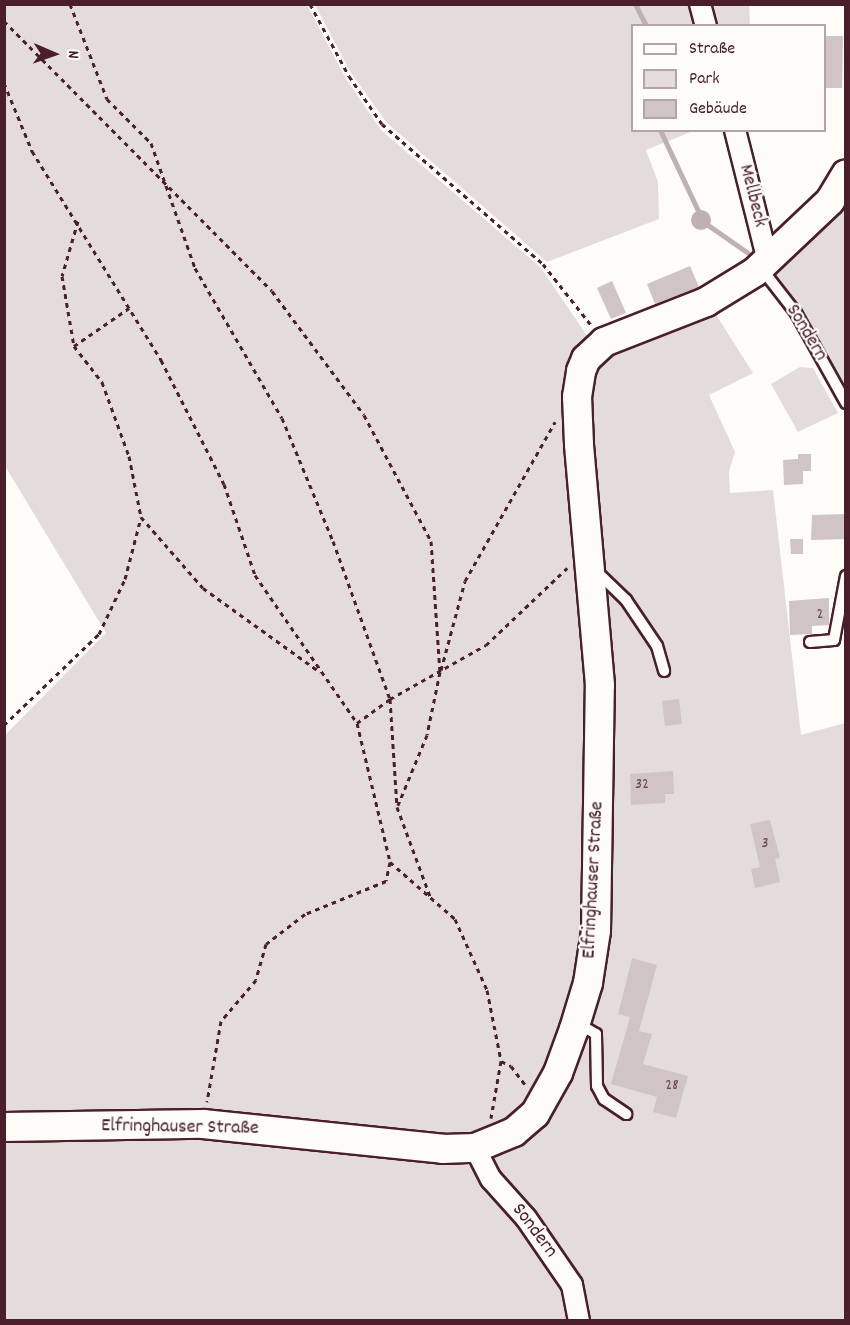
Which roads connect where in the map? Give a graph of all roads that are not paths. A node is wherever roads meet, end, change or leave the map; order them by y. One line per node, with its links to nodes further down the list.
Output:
1 (700, 4): 2 (street)
2 (705, 24)
3 (735, 132): 5 (street, Mellbeck)
4 (845, 177): 5 (street, Elfringhauser Straße)
5 (761, 267): 6 (lane, Sondern); 7 (street, Elfringhauser Straße)
6 (846, 403)
7 (589, 556): 10 (lane); 11 (street, Elfringhauser Straße)
8 (846, 576): 9 (lane)
9 (810, 642)
10 (664, 671)
11 (576, 1023): 12 (lane); 14 (street, Elfringhauser Straße)
12 (626, 1114)
13 (4, 1127): 14 (street, Elfringhauser Straße)
14 (475, 1148): 15 (street, Sondern)
15 (579, 1320)

